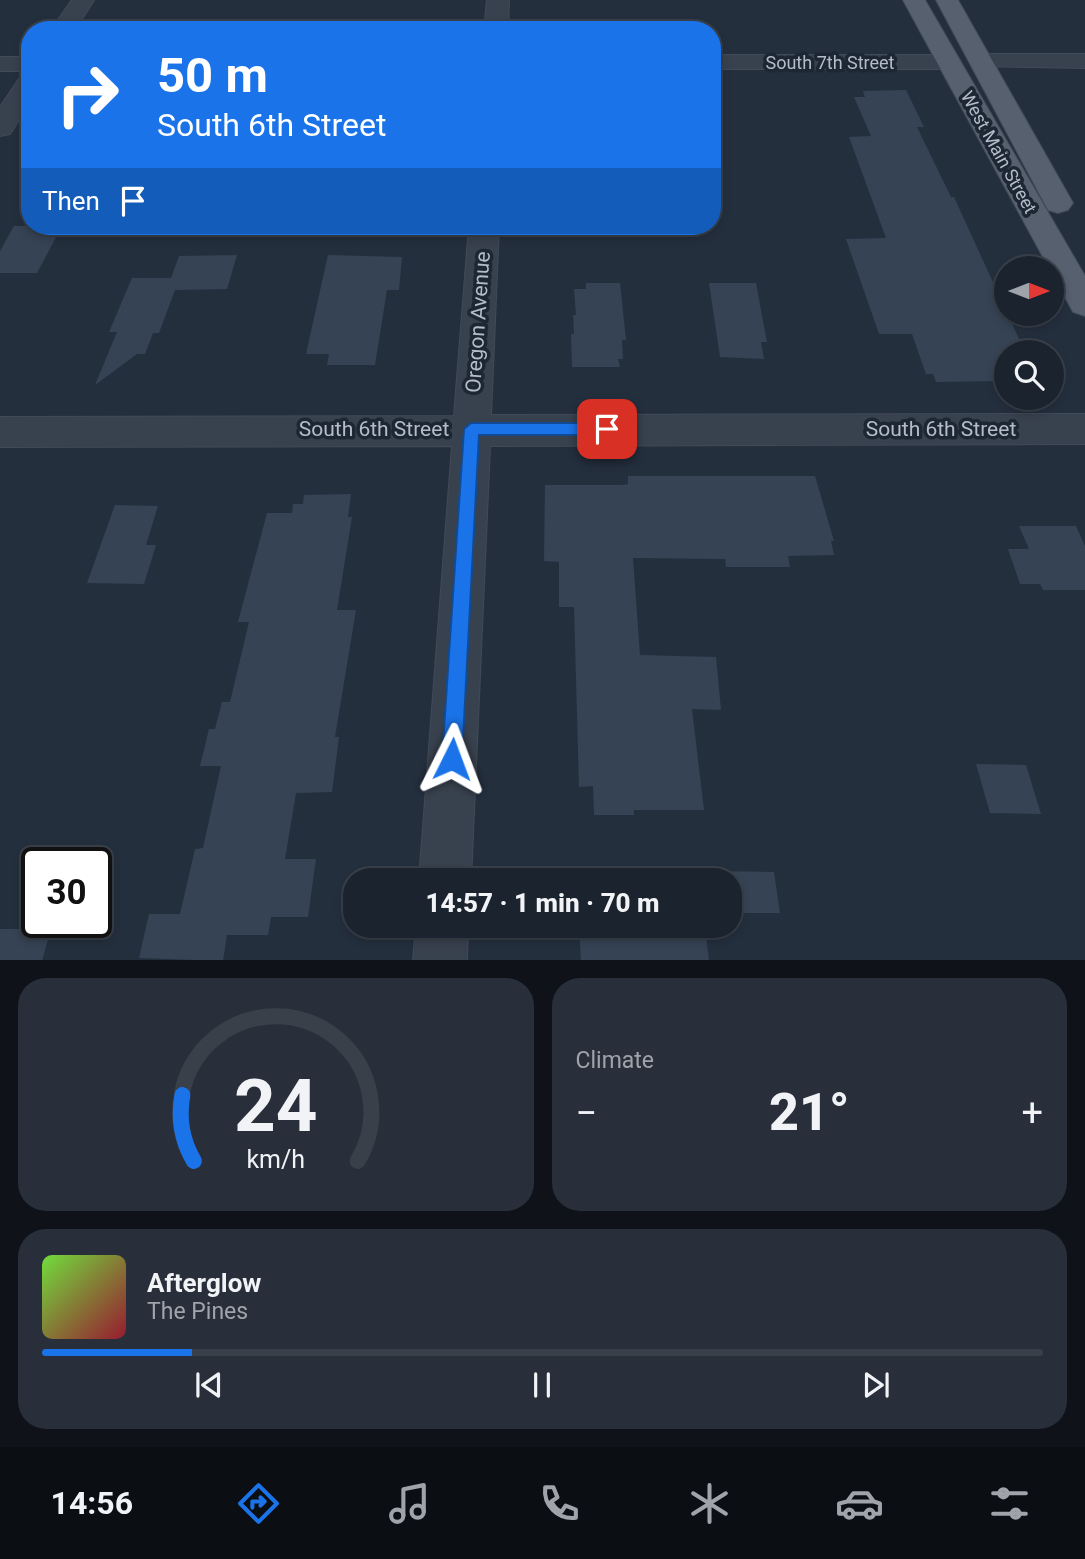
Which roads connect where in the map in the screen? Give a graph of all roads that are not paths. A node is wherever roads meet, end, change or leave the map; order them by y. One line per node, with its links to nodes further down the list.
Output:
1 (83, 0): 5 (street)
2 (498, 0): 6 (street)
3 (914, 0): 10 (main road, West Main Street)
4 (947, 0): 7 (main road, West Main Street)
5 (70, 21)
6 (497, 21)
7 (982, 61): 8 (street); 16 (main road, West Main Street)
8 (1085, 61)
9 (721, 62): 10 (street, South 7th Street)
10 (948, 62): 17 (main road, West Main Street)
11 (0, 64): 12 (street)
12 (21, 64)
13 (21, 96): 14 (street)
14 (0, 128)
15 (483, 235): 18 (street, Oregon Avenue)
16 (1085, 254)
17 (1085, 304)
18 (471, 429): 19 (street, South 6th Street); 20 (street, South 6th Street); 21 (street, Oregon Avenue)
19 (1085, 429)
20 (0, 432)
21 (446, 868)
22 (441, 938): 23 (street)
23 (440, 960)

